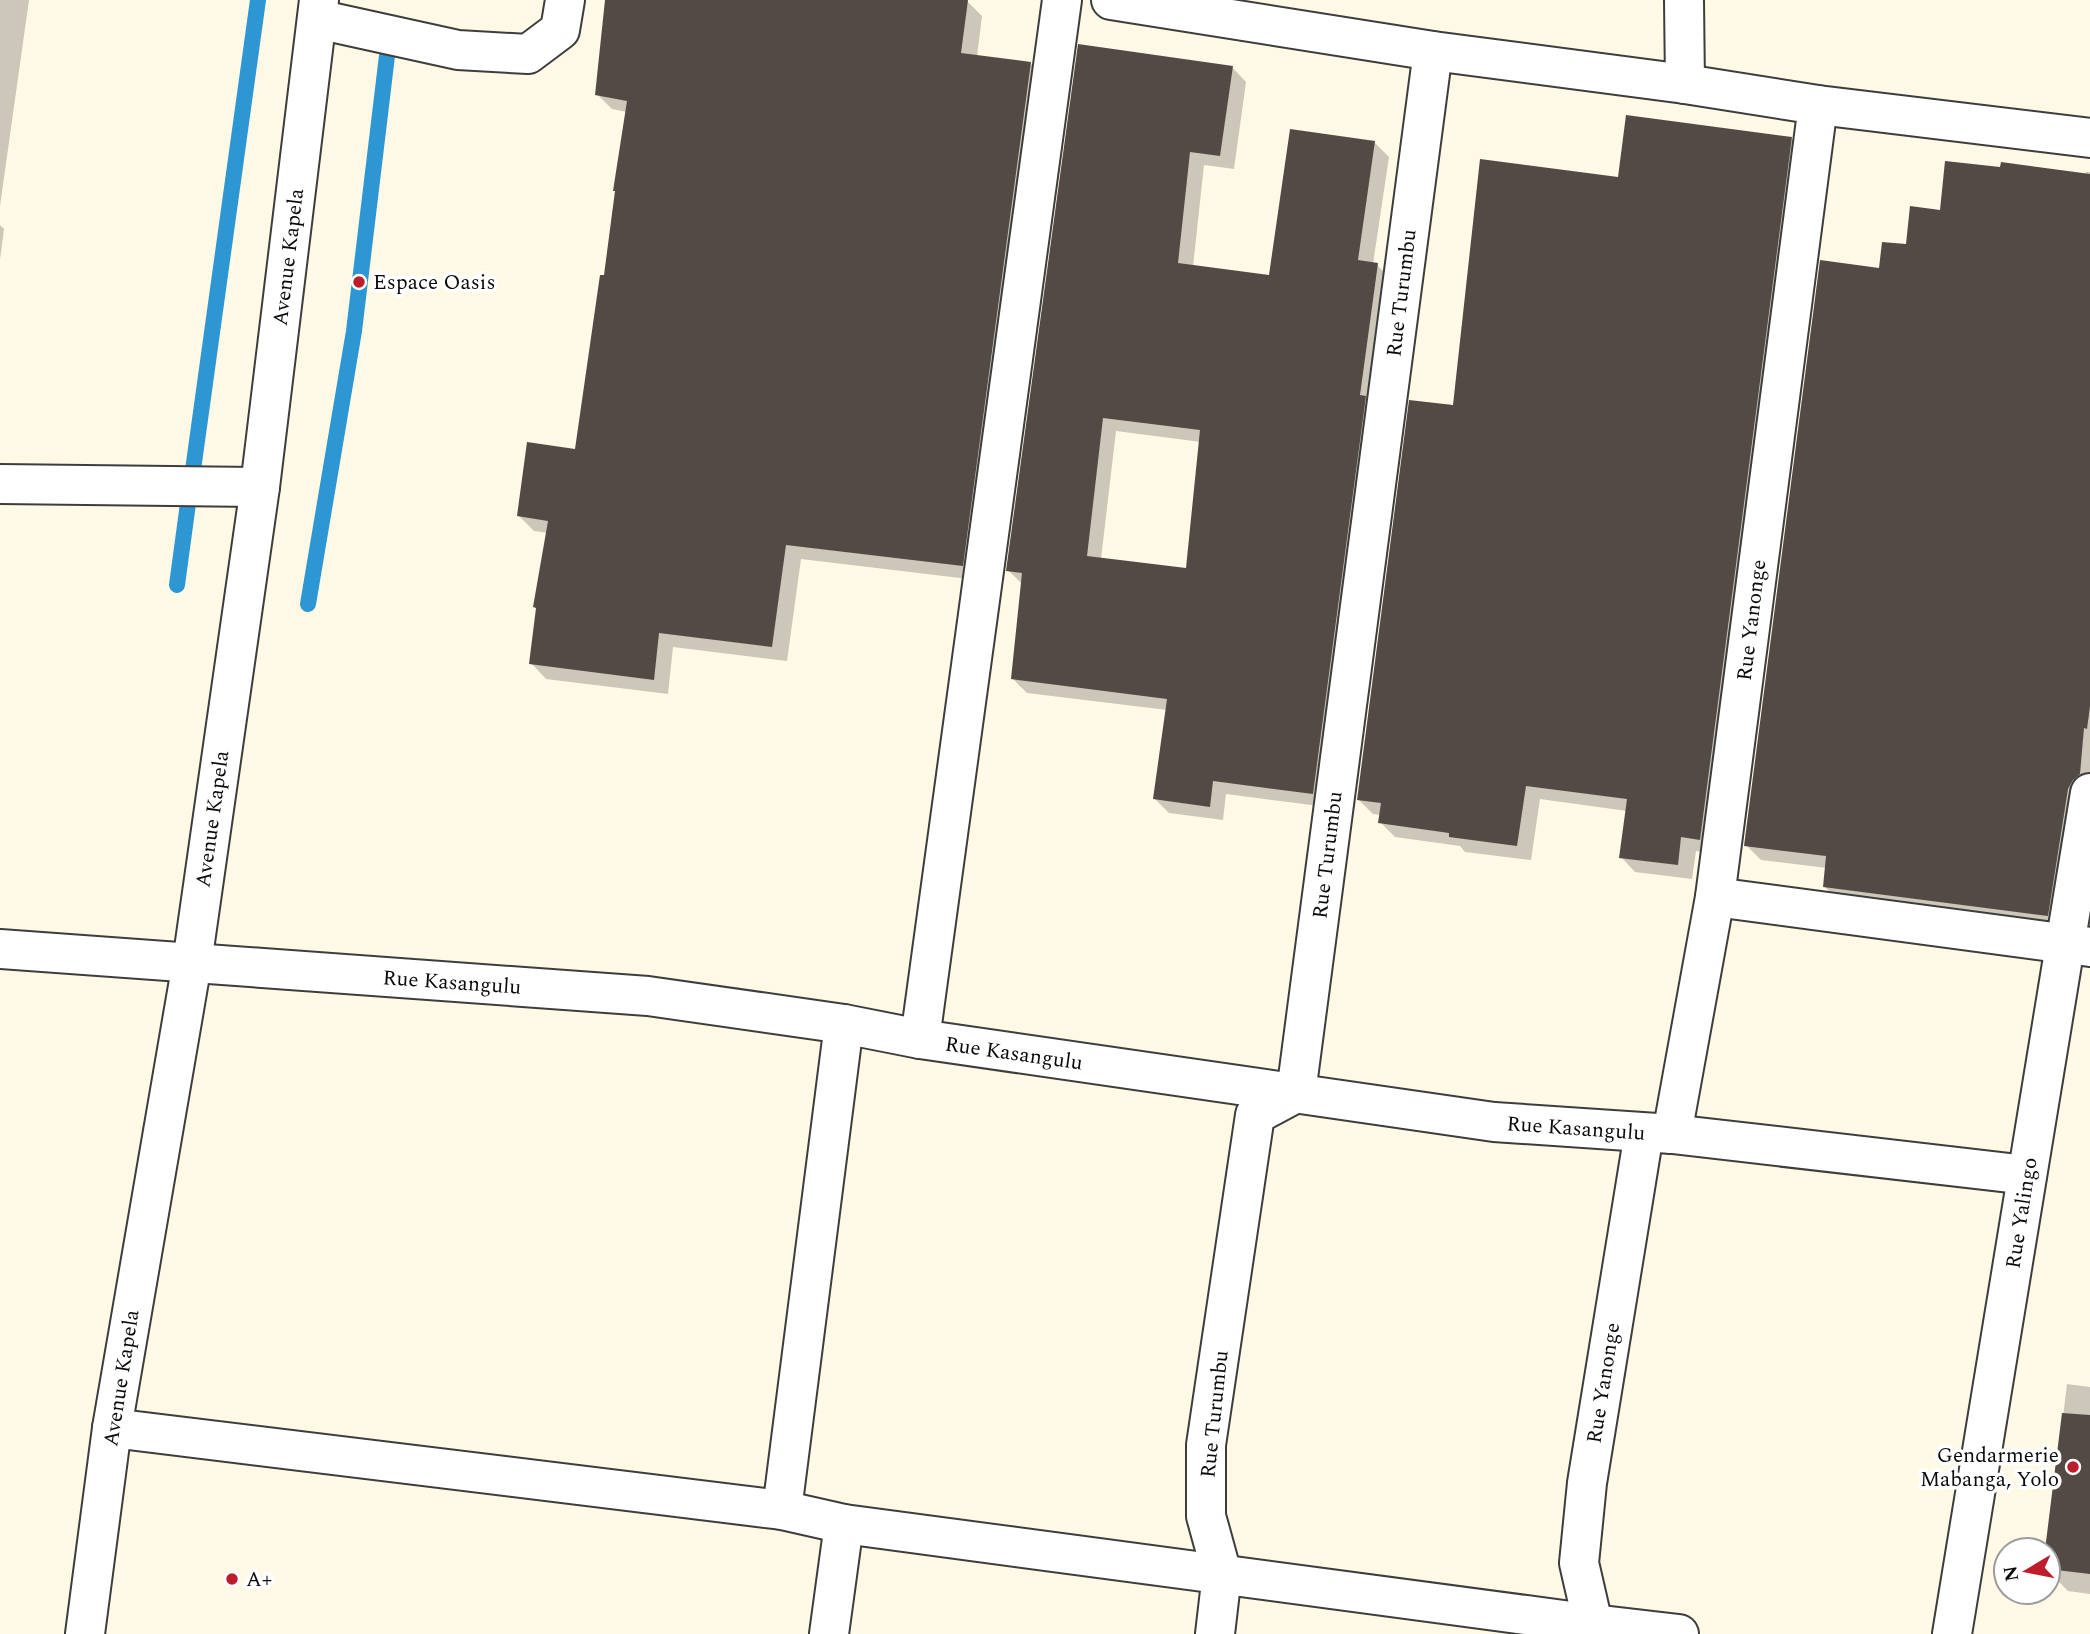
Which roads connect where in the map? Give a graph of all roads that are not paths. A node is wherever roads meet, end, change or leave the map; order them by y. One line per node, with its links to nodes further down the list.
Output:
1 (565, 0): 5 (street)
2 (1062, 0): 18 (street)
3 (1111, 0): 6 (street)
4 (1684, 0): 7 (street)
5 (318, 9): 11 (street, Avenue Kapela)
6 (1433, 51): 7 (street); 19 (street, Rue Turumbu)
7 (1685, 84): 8 (street)
8 (1818, 105): 9 (street); 13 (street, Rue Yanonge)
9 (2090, 138)
10 (0, 484): 11 (street)
11 (260, 487): 16 (street, Avenue Kapela)
12 (2090, 793): 14 (street, Rue Yalingo)
13 (1715, 897): 14 (street); 20 (street, Rue Yanonge)
14 (2078, 945): 21 (street, Rue Yalingo)
15 (0, 949): 16 (street, Rue Kasangulu)
16 (192, 963): 17 (street, Rue Kasangulu); 22 (street, Avenue Kapela)
17 (844, 1024): 18 (street, Rue Kasangulu); 23 (street)
18 (920, 1039): 19 (street, Rue Kasangulu)
19 (1296, 1093): 20 (street, Rue Kasangulu); 25 (street, Rue Turumbu)
20 (1658, 1134): 21 (street, Rue Kasangulu); 26 (street, Rue Yanonge)
21 (2027, 1175): 31 (street, Rue Yalingo)
22 (112, 1428): 23 (street); 27 (street, Avenue Kapela)
23 (782, 1510): 24 (street)
24 (844, 1524): 25 (street); 28 (street)
25 (1222, 1574): 26 (street); 29 (street, Rue Turumbu)
26 (1592, 1629): 30 (street)
27 (85, 1634)
28 (829, 1634)
29 (1215, 1634)
30 (1679, 1634)
31 (1952, 1634)

